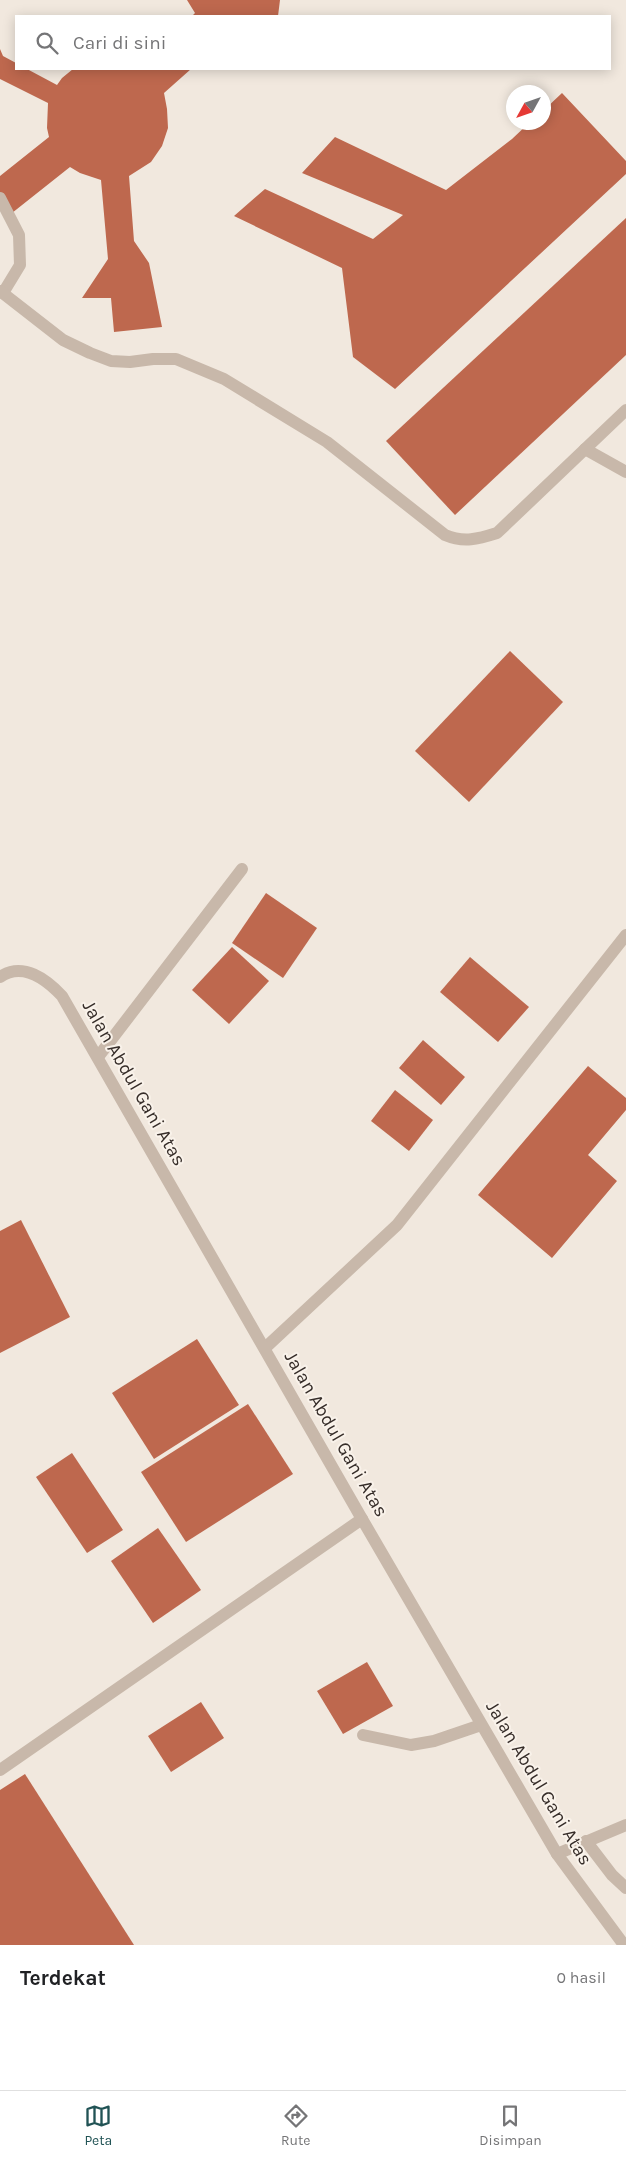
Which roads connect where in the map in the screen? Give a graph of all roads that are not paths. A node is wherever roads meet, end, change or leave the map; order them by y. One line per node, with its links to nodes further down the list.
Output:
1 (0, 198): 2 (street)
2 (2, 292): 4 (street)
3 (626, 410): 4 (street)
4 (585, 449): 5 (street)
5 (626, 472)
6 (242, 869): 9 (street)
7 (626, 935): 10 (street)
8 (0, 978): 9 (street, Jalan Abdul Gani Atas)
9 (98, 1057): 10 (street, Jalan Abdul Gani Atas)
10 (265, 1348): 11 (street, Jalan Abdul Gani Atas)
11 (362, 1519): 12 (street, Jalan Abdul Gani Atas); 14 (street)
12 (481, 1724): 13 (street); 17 (street, Jalan Abdul Gani Atas)
13 (363, 1735)
14 (0, 1770)
15 (626, 1825): 16 (street)
16 (586, 1841): 17 (street); 18 (street)
17 (557, 1854): 19 (street, Jalan Abdul Gani Atas)
18 (626, 1888)
19 (624, 1945)

